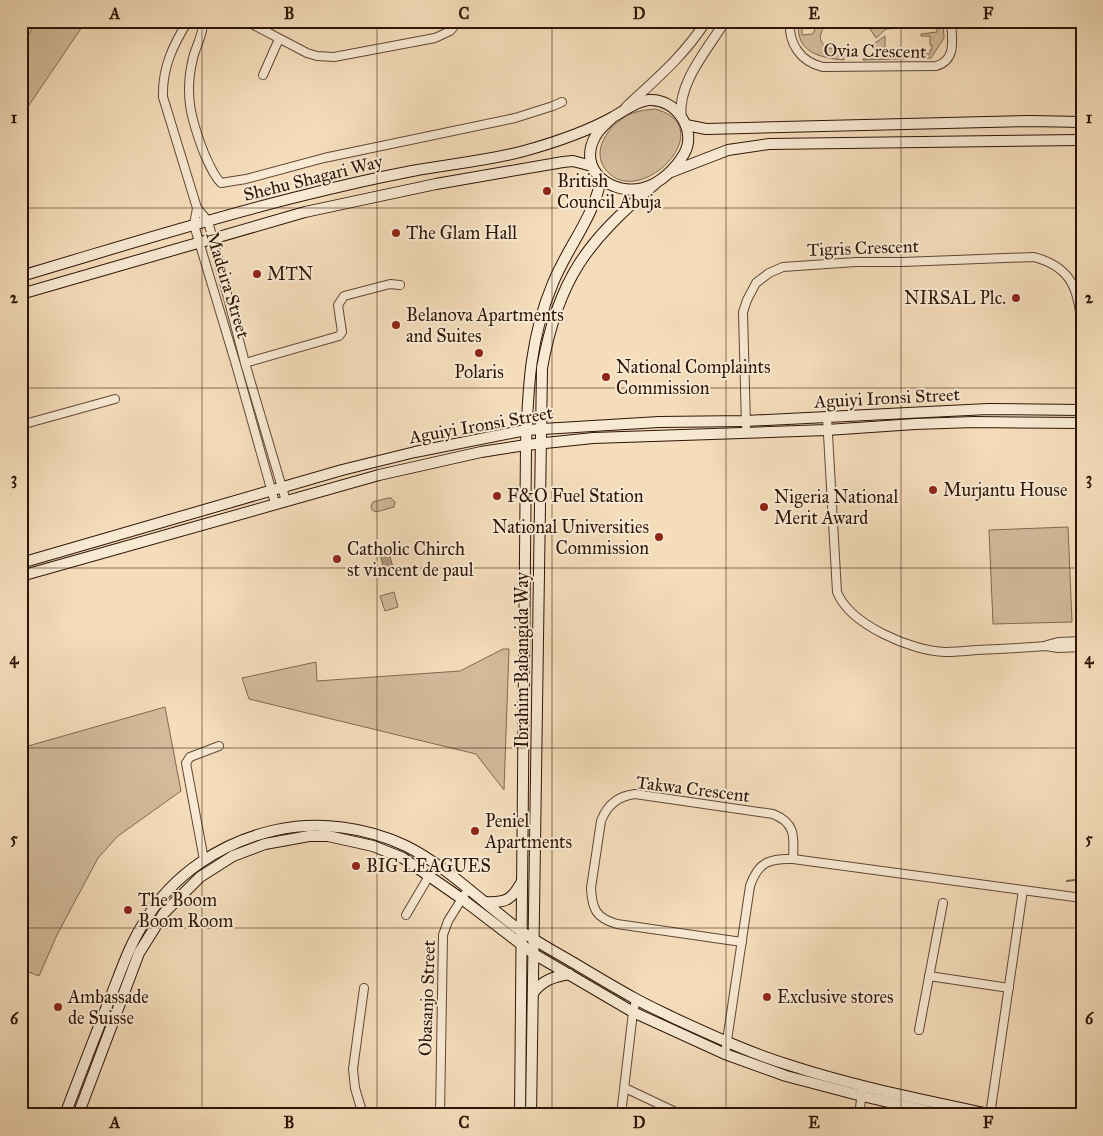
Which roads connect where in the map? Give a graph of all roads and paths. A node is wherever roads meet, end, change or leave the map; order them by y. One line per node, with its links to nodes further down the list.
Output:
1 (188, 21): 21 (street, Madeira Street)
2 (203, 21): 11 (street)
3 (246, 21): 9 (street)
4 (459, 21): 9 (street)
5 (706, 21): 12 (street)
6 (725, 21): 13 (street)
7 (790, 21): 8 (street, Ovia Crescent)
8 (951, 21)
9 (279, 39): 10 (street)
10 (263, 75)
11 (562, 102)
12 (617, 115): 13 (main road); 17 (main road); 22 (main road, Shehu Shagari Way)
13 (681, 116): 15 (main road)
14 (1082, 122): 15 (main road)
15 (686, 126): 18 (main road)
16 (1082, 140): 18 (main road)
17 (592, 166): 19 (main road); 24 (main road, Shehu Shagari Way)
18 (668, 174): 20 (main road)
19 (601, 179): 20 (main road); 38 (main road, Ibrahim Babangida Way)
20 (655, 184): 37 (main road, Ibrahim Babangida Way)
21 (197, 208): 22 (street); 23 (street, Madeira Street)
22 (208, 221): 23 (main road, Shehu Shagari Way); 24 (street)
23 (194, 225): 25 (street, Madeira Street); 26 (main road, Shehu Shagari Way)
24 (214, 239): 25 (main road, Shehu Shagari Way); 30 (street)
25 (199, 244): 28 (main road, Shehu Shagari Way); 44 (street, Madeira Street)
26 (21, 276)
27 (400, 285): 30 (street)
28 (21, 294)
29 (1082, 328): 34 (street, Tigris Crescent)
30 (245, 364): 43 (street)
31 (115, 399): 36 (street)
32 (1082, 410): 33 (main road, Aguiyi Ironsi Street)
33 (827, 417): 34 (main road, Aguiyi Ironsi Street); 39 (street)
34 (746, 421): 37 (main road, Aguiyi Ironsi Street); 40 (street, Tigris Crescent)
35 (1082, 423): 39 (main road, Aguiyi Ironsi Street)
36 (21, 425)
37 (542, 428): 38 (main road, Aguiyi Ironsi Street); 41 (main road, Ibrahim Babangida Way)
38 (526, 430): 42 (main road, Ibrahim Babangida Way); 43 (main road, Aguiyi Ironsi Street)
39 (827, 430): 40 (main road, Aguiyi Ironsi Street); 50 (street)
40 (747, 433): 41 (main road, Aguiyi Ironsi Street)
41 (541, 444): 42 (main road, Aguiyi Ironsi Street); 65 (main road, Ibrahim Babangida Way)
42 (526, 445): 45 (main road, Aguiyi Ironsi Street); 56 (main road, Ibrahim Babangida Way)
43 (282, 487): 44 (main road, Aguiyi Ironsi Street); 45 (street)
44 (271, 490): 46 (street, Madeira Street); 47 (main road, Aguiyi Ironsi Street)
45 (286, 500): 46 (main road, Aguiyi Ironsi Street)
46 (275, 503): 48 (main road, Aguiyi Ironsi Street)
47 (21, 562)
48 (21, 576)
49 (1082, 641): 50 (street)
50 (1046, 646): 51 (street)
51 (1082, 647)
52 (219, 746): 54 (street)
53 (793, 859): 58 (street); 66 (street); 66 (street, Takwa Crescent)
54 (204, 860): 57 (main road); 82 (main road)
55 (430, 876): 60 (main road); 63 (street); 83 (main road)
56 (522, 880): 61 (main road); 64 (main road, Ibrahim Babangida Way)
57 (468, 889): 60 (street, Obasanjo Street); 61 (main road)
58 (1023, 890): 59 (street); 72 (street)
59 (1082, 898)
60 (462, 899): 67 (main road); 85 (street, Obasanjo Street)
61 (485, 902): 64 (main road)
62 (943, 904): 70 (street)
63 (406, 915)
64 (522, 932): 65 (main road); 67 (main road, Ibrahim Babangida Way)
65 (535, 940): 68 (main road, Ibrahim Babangida Way); 74 (main road)
66 (742, 942): 77 (street)
67 (521, 945): 68 (main road); 86 (main road, Ibrahim Babangida Way)
68 (534, 954): 69 (main road); 73 (main road, Ibrahim Babangida Way)
69 (568, 974): 73 (main road); 75 (main road)
70 (929, 976): 72 (street); 76 (street)
71 (364, 988): 84 (street)
72 (1009, 988): 92 (street)
73 (533, 993): 87 (main road, Ibrahim Babangida Way)
74 (636, 1000): 75 (street); 77 (main road)
75 (633, 1012): 78 (main road); 79 (street)
76 (919, 1030)
77 (727, 1042): 78 (street); 80 (main road)
78 (725, 1054): 80 (main road)
79 (625, 1088): 81 (street); 88 (street)
80 (863, 1091): 90 (street); 91 (main road); 92 (main road)
81 (663, 1111): 89 (street)
82 (65, 1115)
83 (78, 1115)
84 (363, 1115)
85 (440, 1115)
86 (520, 1115)
87 (531, 1115)
88 (621, 1115)
89 (682, 1115)
90 (859, 1115)
91 (945, 1115)
92 (991, 1115)

